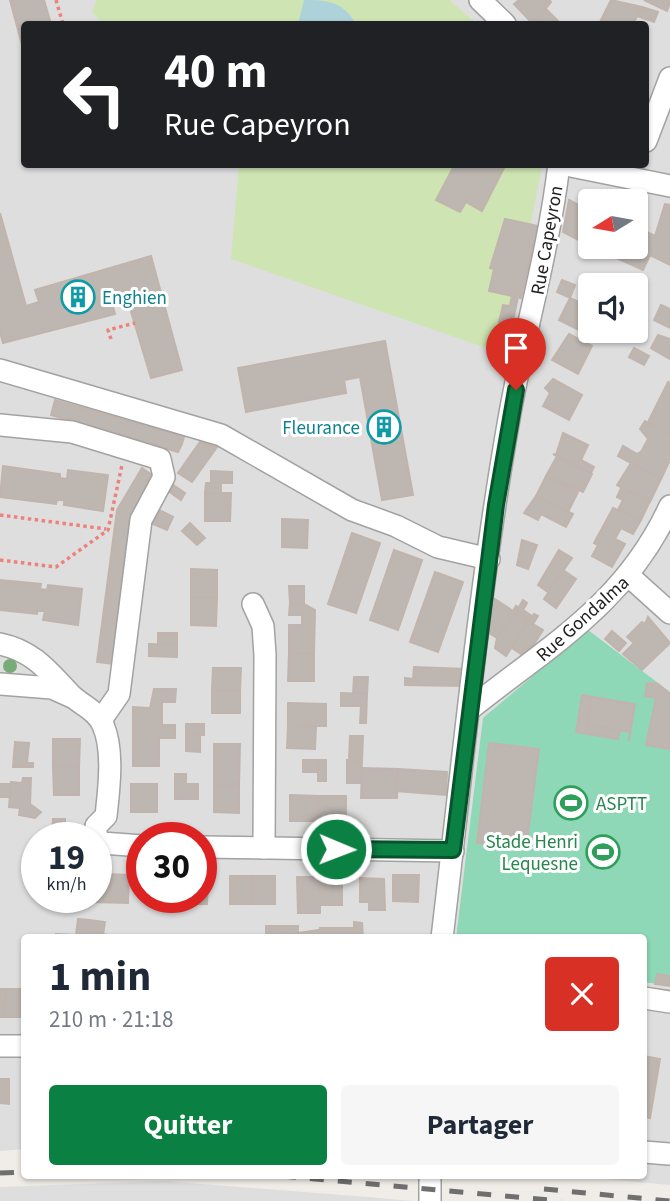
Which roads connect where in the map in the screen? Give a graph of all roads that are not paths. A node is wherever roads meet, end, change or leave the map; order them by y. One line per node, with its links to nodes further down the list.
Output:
1 (480, 0): 2 (street)
2 (502, 21)
3 (670, 78): 4 (street)
4 (649, 133)
5 (559, 168): 12 (street, Rue Capeyron)
6 (600, 168): 7 (street)
7 (630, 171): 8 (street)
8 (670, 186)
9 (0, 370): 12 (street)
10 (0, 425): 20 (street)
11 (670, 506): 13 (street, Rue Gondalma)
12 (489, 559): 19 (street, Rue Capeyron)
13 (629, 576): 15 (street); 19 (street, Rue Gondalma)
14 (254, 604): 23 (street)
15 (670, 613)
16 (0, 644): 18 (street)
17 (0, 684): 18 (street)
18 (74, 697): 20 (street)
19 (470, 709): 24 (street, Rue Capeyron)
20 (101, 720): 21 (street)
21 (126, 845)
22 (217, 847): 23 (street)
23 (264, 848): 24 (street)
24 (453, 850): 25 (street, Rue Capeyron)
25 (442, 934)
26 (647, 998): 27 (street)
27 (670, 1002)
28 (0, 1046): 29 (street)
29 (21, 1046)
30 (647, 1152): 31 (street)
31 (669, 1154)
32 (430, 1179): 33 (street)
33 (430, 1201)

